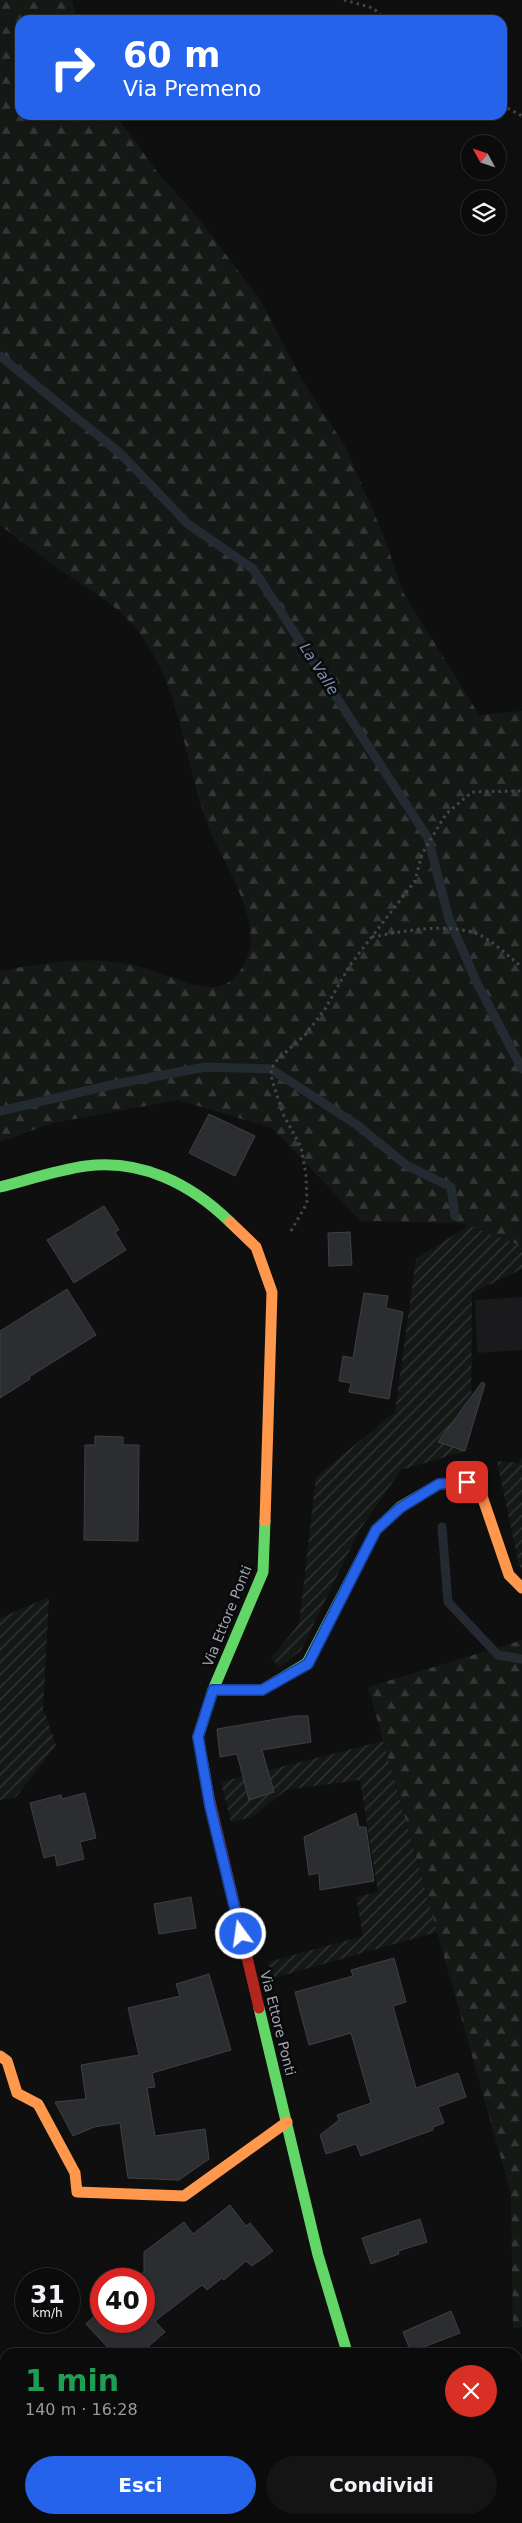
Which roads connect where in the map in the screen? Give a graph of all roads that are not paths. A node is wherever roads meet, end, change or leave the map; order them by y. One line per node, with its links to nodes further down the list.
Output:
1 (0, 1188): 3 (street, Via Ettore Ponti)
2 (522, 1588): 3 (street)
3 (213, 1690): 5 (street, Via Ettore Ponti)
4 (0, 2056): 5 (street)
5 (287, 2122): 6 (street, Via Ettore Ponti)
6 (346, 2348)

